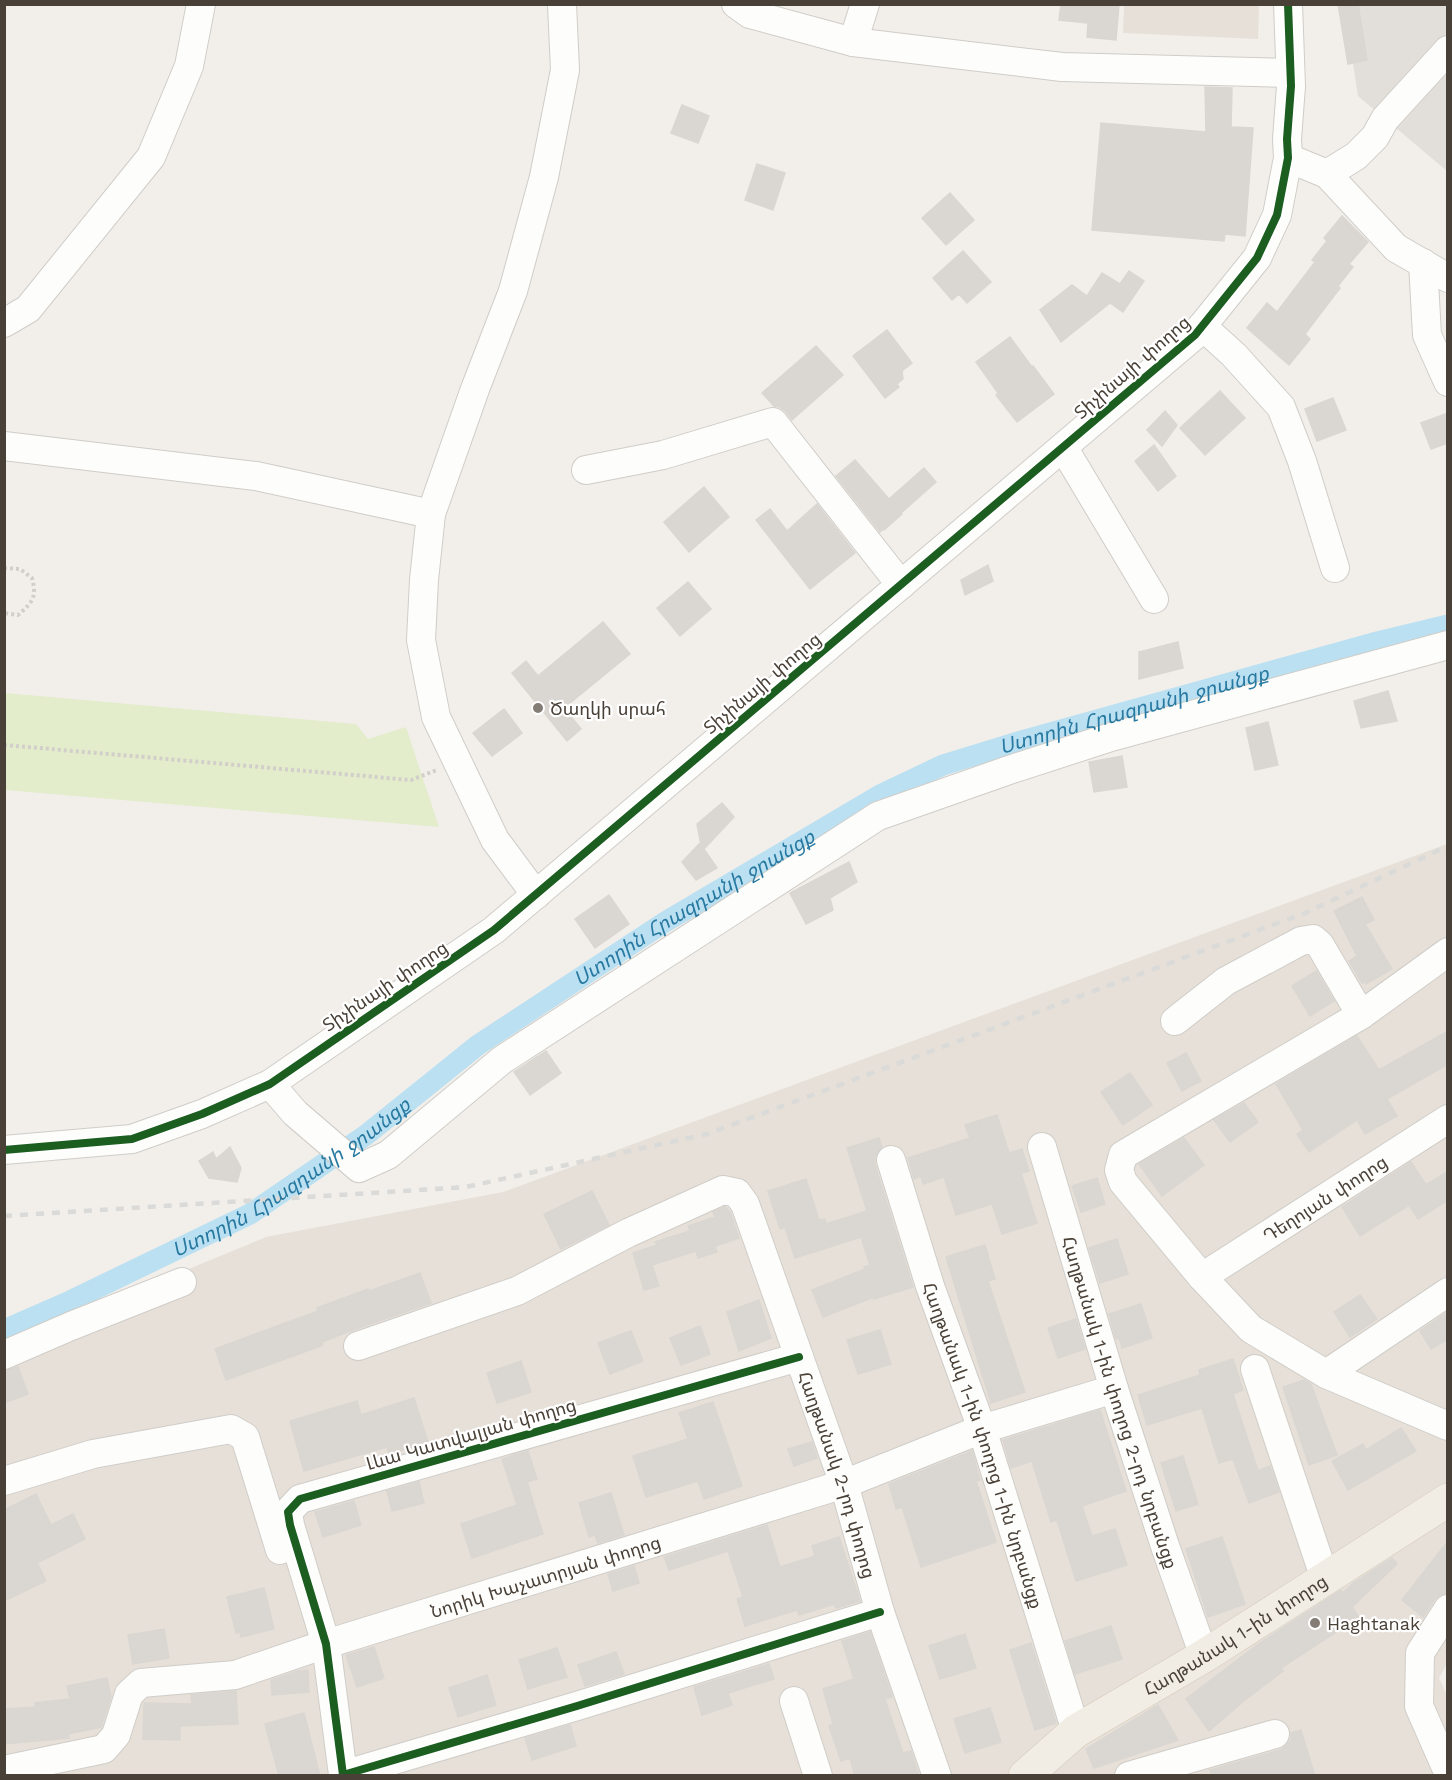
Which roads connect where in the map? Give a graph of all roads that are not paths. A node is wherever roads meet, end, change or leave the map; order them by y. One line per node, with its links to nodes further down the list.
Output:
1 (201, 4): 13 (street)
2 (562, 4): 19 (street)
3 (736, 4): 6 (street)
4 (865, 4): 6 (street)
5 (1288, 4): 8 (street, Տիչինայի փողոց)
6 (853, 42): 8 (street)
7 (1448, 50): 10 (street)
8 (1290, 73): 9 (street, Տիչինայի փողոց)
9 (1288, 158): 10 (street); 14 (street, Տիչինայի փողոց)
10 (1327, 174): 11 (street)
11 (1423, 263): 12 (street); 15 (street)
12 (1448, 278)
13 (4, 323)
14 (1202, 326): 17 (street, Տիչինայի փողոց); 20 (street)
15 (1448, 382)
16 (4, 446): 19 (street)
17 (1063, 447): 21 (street, Տիչինայի փողոց); 22 (street)
18 (586, 470): 21 (street)
19 (431, 514): 24 (street)
20 (1335, 568)
21 (901, 585): 24 (street, Տիչինայի փողոց)
22 (1154, 599)
23 (1448, 645): 28 (street)
24 (536, 895): 28 (street, Տիչինայի փողոց)
25 (1448, 952): 26 (street)
26 (1361, 1016): 27 (street); 33 (street)
27 (1175, 1021)
28 (270, 1084): 31 (street, Տիչինայի փողոց)
29 (1448, 1119): 33 (street, Դեղոյան փողոց)
30 (1042, 1147): 41 (street, Հաղթանակ 1-ին փողոց 2-րդ նրբանցք)
31 (4, 1150)
32 (891, 1160): 43 (street, Հաղթանակ 1-ին փողոց 1-ին նրբանցք)
33 (1202, 1277): 40 (street)
34 (182, 1282): 37 (street)
35 (1448, 1292): 40 (street)
36 (358, 1346): 38 (street, Հաղթանակ 2-րդ փողոց)
37 (4, 1355)
38 (800, 1357): 45 (street, Հաղթանակ 2-րդ փողոց); 50 (street, Լևա Կատվալյան փողոց)
39 (1255, 1369): 47 (street)
40 (1326, 1374): 42 (street)
41 (1114, 1389): 43 (street, Նորիկ Խաչատրյան փողոց); 51 (street, Հաղթանակ 1-ին փողոց 2-րդ նրբանցք)
42 (1448, 1426)
43 (982, 1429): 45 (street, Նորիկ Խաչատրյան փողոց); 53 (street, Հաղթանակ 1-ին փողոց 1-ին նրբանցք)
44 (4, 1481): 50 (street)
45 (844, 1484): 49 (street, Հաղթանակ 2-րդ փողոց); 50 (street, Նորիկ Խաչատրյան փողոց)
46 (1448, 1500): 47 (main road, Հաղթանակ 1-ին փողոց)
47 (1325, 1579): 51 (main road, Հաղթանակ 1-ին փողոց)
48 (1448, 1609): 56 (street)
49 (880, 1612): 58 (street); 60 (street, Հաղթանակ 2-րդ փողոց)
50 (318, 1646): 55 (street, Նորիկ Խաչատրյան փողոց); 58 (street)
51 (1204, 1656): 53 (main road, Հաղթանակ 1-ին փողոց)
52 (794, 1701): 59 (street)
53 (1076, 1731): 57 (main road, Հաղթանակ 1-ին փողոց)
54 (1275, 1734): 61 (street)
55 (4, 1770)
56 (1448, 1772)
57 (1030, 1775)
58 (343, 1776)
59 (818, 1776)
60 (937, 1776)
61 (1129, 1776)

